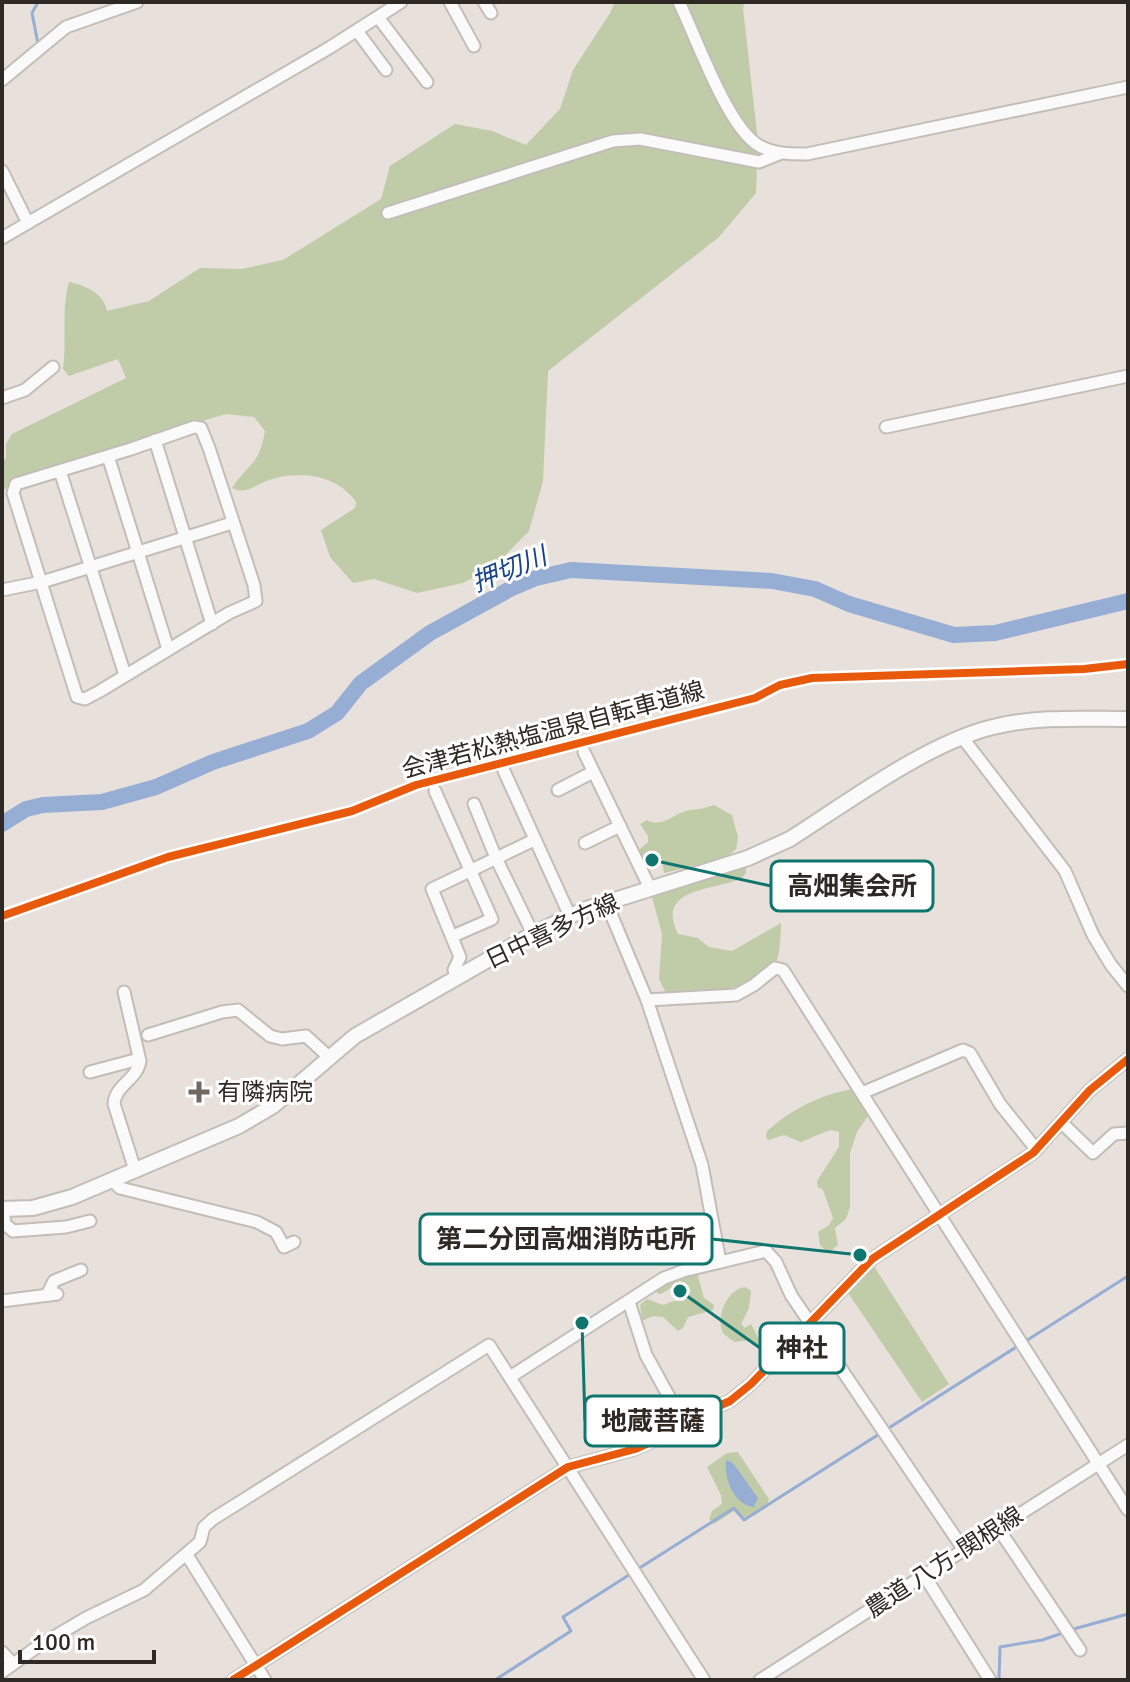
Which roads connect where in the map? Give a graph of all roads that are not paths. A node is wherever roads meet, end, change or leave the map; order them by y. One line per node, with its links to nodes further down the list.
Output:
1 (137, 2): 9 (street)
2 (401, 2): 5 (street)
3 (450, 2): 7 (street)
4 (679, 2): 12 (street)
5 (378, 17): 6 (street); 10 (street)
6 (357, 31): 8 (street); 15 (street)
7 (474, 46)
8 (386, 70)
9 (2, 80)
10 (427, 82)
11 (1128, 87): 12 (street)
12 (791, 154): 14 (street)
13 (2, 171): 15 (street)
14 (388, 213)
15 (28, 223): 16 (street)
16 (2, 238)
17 (53, 367): 19 (street)
18 (1128, 376): 20 (street)
19 (2, 398)
20 (886, 427)
21 (155, 440): 22 (street); 24 (street); 25 (street)
22 (108, 456): 23 (street); 26 (street)
23 (60, 471): 27 (street); 28 (street)
24 (232, 523): 25 (street); 30 (street)
25 (185, 537): 26 (street); 30 (street)
26 (137, 552): 27 (street); 31 (street)
27 (90, 567): 28 (street); 32 (street)
28 (42, 582): 29 (street); 32 (street)
29 (2, 590)
30 (212, 624): 31 (street)
31 (168, 649): 32 (street)
32 (125, 675)
33 (1128, 719): 34 (main road, 日中喜多方線)
34 (962, 737): 46 (main road, 日中喜多方線); 52 (street)
35 (584, 752): 37 (street)
36 (504, 771): 42 (street)
37 (593, 772): 38 (street); 41 (street)
38 (558, 790)
39 (435, 791): 45 (street)
40 (474, 804): 44 (street)
41 (620, 826): 43 (street); 46 (street)
42 (534, 840): 44 (street); 48 (street)
43 (585, 843)
44 (496, 858): 45 (street); 49 (street)
45 (471, 870): 50 (street); 50 (street)
46 (650, 888): 47 (main road, 日中喜多方線)
47 (606, 902): 48 (main road, 日中喜多方線); 54 (street)
48 (570, 916): 49 (main road, 日中喜多方線)
49 (533, 934): 51 (main road, 日中喜多方線)
50 (453, 936): 51 (street)
51 (457, 977): 56 (main road, 日中喜多方線)
52 (1127, 983)
53 (124, 992): 57 (street)
54 (647, 1000): 60 (street); 70 (street)
55 (148, 1035): 56 (street)
56 (329, 1057): 64 (main road, 日中喜多方線)
57 (139, 1059): 59 (street); 64 (street)
58 (1128, 1059): 61 (street)
59 (90, 1072)
60 (862, 1093): 63 (street); 67 (street)
61 (1062, 1123): 62 (street); 63 (street)
62 (1128, 1133)
63 (1036, 1149): 67 (street)
64 (135, 1170): 65 (main road, 日中喜多方線)
65 (112, 1180): 66 (main road, 日中喜多方線); 69 (street)
66 (3, 1209): 68 (street)
67 (939, 1215): 74 (street); 78 (street)
68 (90, 1221)
69 (294, 1242)
70 (720, 1262): 73 (street); 74 (street)
71 (81, 1270): 72 (street)
72 (2, 1301)
73 (629, 1302): 75 (street); 76 (street)
74 (812, 1323): 76 (street); 82 (street)
75 (510, 1377): 79 (street); 83 (street)
76 (683, 1422): 79 (street)
77 (1128, 1445): 78 (street, 農道 八方-関根線)
78 (1098, 1464): 80 (street); 81 (street, 農道 八方-関根線)
79 (568, 1467): 88 (street); 92 (street)
80 (1128, 1510)
81 (998, 1528): 82 (street, 農道 八方-関根線); 85 (street)
82 (964, 1550): 84 (street, 農道 八方-関根線)
83 (187, 1555): 87 (street); 88 (street)
84 (924, 1575): 93 (street, 農道 八方-関根線); 94 (street)
85 (1080, 1650)
86 (2, 1652): 87 (street)
87 (12, 1663): 89 (street)
88 (256, 1665): 90 (street); 91 (street)
89 (2, 1672)
90 (233, 1680)
91 (265, 1680)
92 (704, 1680)
93 (760, 1680)
94 (990, 1680)

